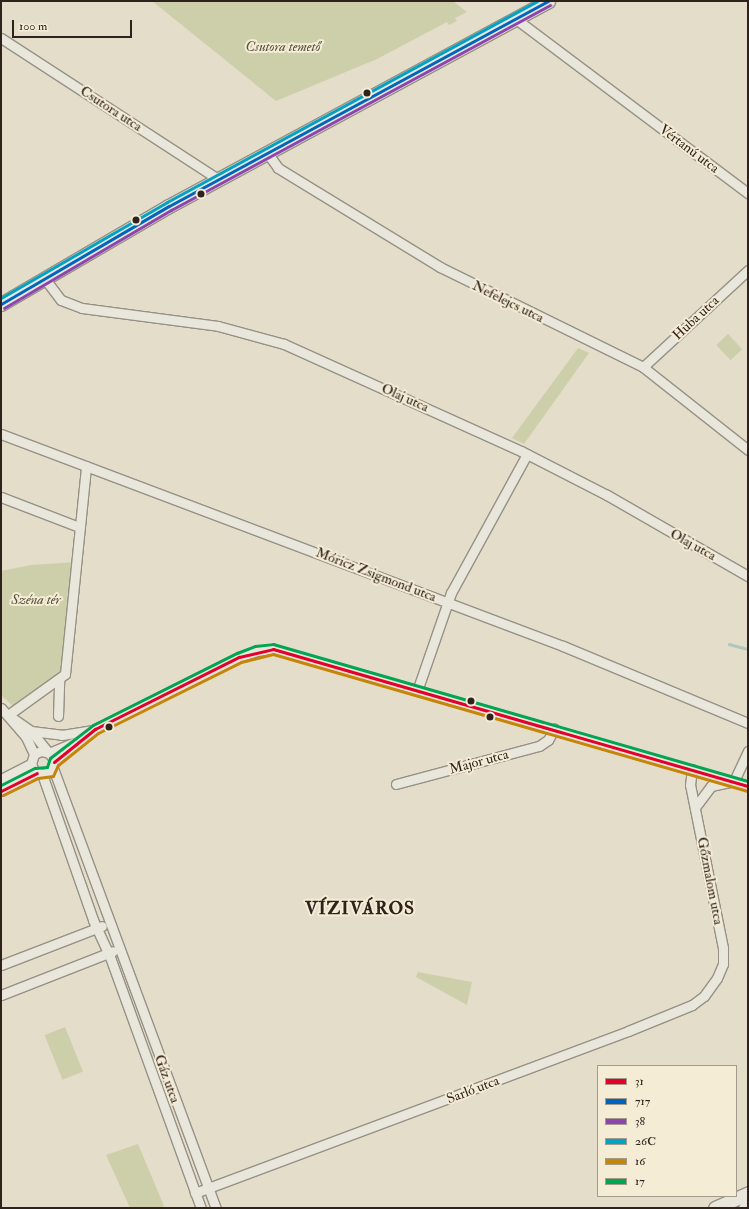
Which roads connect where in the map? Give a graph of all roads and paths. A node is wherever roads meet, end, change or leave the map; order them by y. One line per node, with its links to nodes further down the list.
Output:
1 (548, 1): 2 (main road)
2 (516, 19): 4 (main road); 6 (street, Vértanú utca)
3 (1, 38): 5 (street, Csutora utca)
4 (268, 154): 5 (main road); 10 (street, Nefelejcs utca)
5 (220, 180): 8 (main road)
6 (748, 194)
7 (748, 270): 10 (street, Huba utca)
8 (45, 278): 9 (main road); 13 (street, Olaj utca)
9 (1, 304)
10 (643, 366): 12 (street, Nefelejcs utca)
11 (1, 434): 14 (street, Móricz Zsigmond utca)
12 (748, 450)
13 (527, 454): 17 (street, Olaj utca); 18 (street)
14 (86, 466): 16 (street); 18 (street, Móricz Zsigmond utca)
15 (1, 497): 16 (street)
16 (79, 528): 19 (street)
17 (748, 576)
18 (447, 602): 20 (street); 24 (street, Móricz Zsigmond utca)
19 (59, 680): 22 (street); 23 (street)
20 (417, 691): 25 (street); 26 (street)
21 (1, 708): 22 (street)
22 (8, 715): 27 (street); 31 (street)
23 (58, 716)
24 (748, 723)
25 (95, 729): 27 (street); 28 (street)
26 (554, 729): 34 (street); 38 (street, Major utca)
27 (31, 731): 30 (street)
28 (78, 740): 30 (street); 33 (street)
29 (748, 751): 37 (street)
30 (49, 753): 31 (street); 33 (street)
31 (34, 754): 32 (street)
32 (31, 764): 35 (street); 36 (street)
33 (53, 765): 35 (street); 42 (street, Gáz utca)
34 (692, 769): 37 (street); 41 (street, Gőzmalom utca)
35 (39, 774): 40 (street); 43 (street, Gáz utca)
36 (1, 779)
37 (734, 781): 39 (street); 41 (street)
38 (396, 784)
39 (748, 786)
40 (1, 791)
41 (696, 806): 46 (street, Gőzmalom utca)
42 (109, 924): 43 (street); 44 (street, Gáz utca)
43 (98, 928): 45 (street, Gáz utca); 47 (street)
44 (120, 949): 45 (street); 49 (street, Gáz utca)
45 (109, 953): 48 (street); 50 (street, Gáz utca)
46 (723, 955): 49 (street, Sarló utca)
47 (1, 965)
48 (1, 996)
49 (208, 1188): 50 (street, Sarló utca); 55 (street, Gáz utca)
50 (195, 1193): 54 (street, Gáz utca)
51 (748, 1193): 53 (main road)
52 (748, 1196): 53 (street)
53 (738, 1205): 56 (main road)
54 (201, 1208)
55 (216, 1208)
56 (715, 1208)

